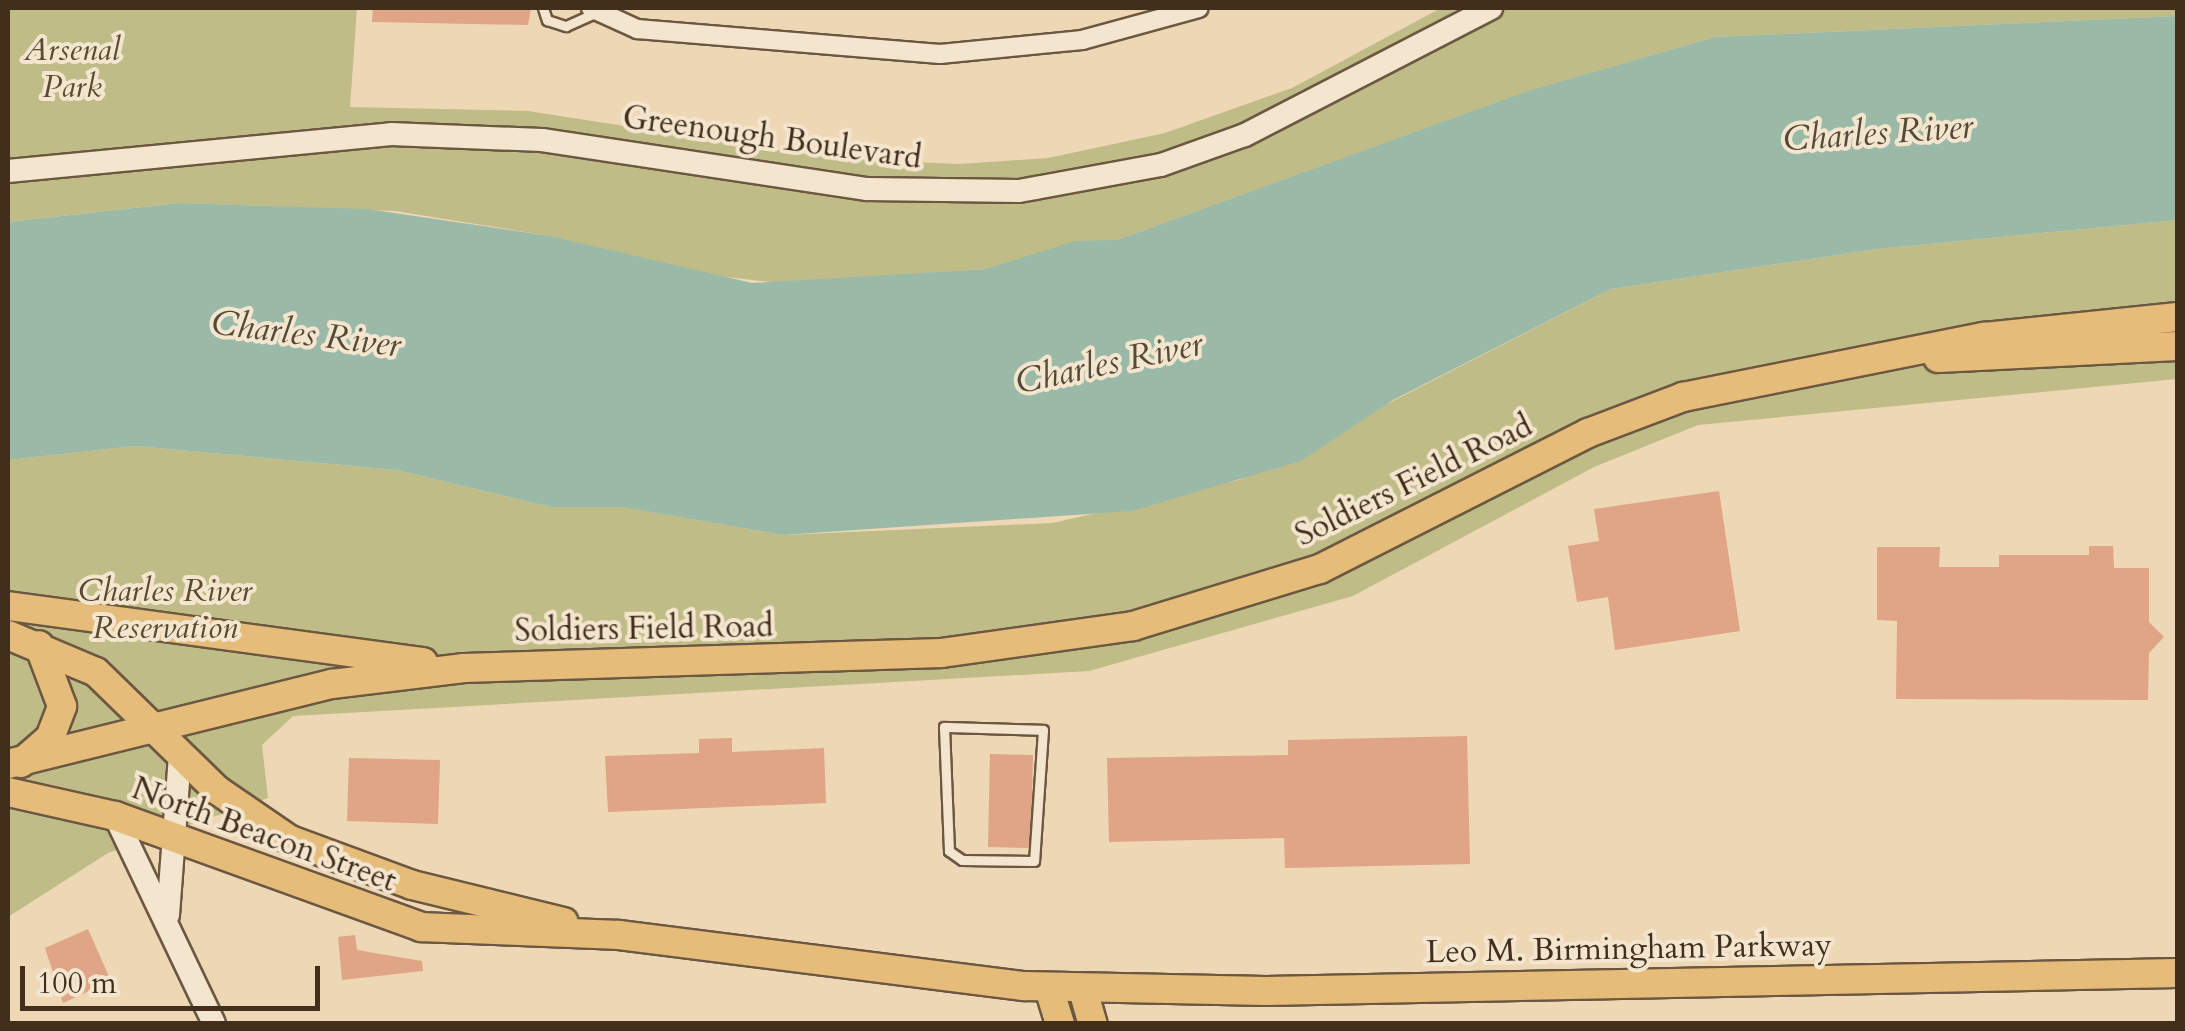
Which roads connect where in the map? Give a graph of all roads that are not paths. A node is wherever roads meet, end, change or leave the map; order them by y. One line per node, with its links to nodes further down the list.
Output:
1 (542, 8): 4 (lane)
2 (1199, 8): 4 (street)
3 (1492, 8): 5 (street, Greenough Boulevard)
4 (593, 10)
5 (8, 171)
6 (2178, 316): 8 (main road, Soldiers Field Road)
7 (2178, 346): 8 (main road, Soldiers Field Road)
8 (1912, 357): 12 (main road, Soldiers Field Road)
9 (8, 606): 12 (main road, Soldiers Field Road)
10 (8, 635): 11 (main road, North Beacon Street)
11 (39, 645): 13 (main road, North Beacon Street); 15 (main road)
12 (464, 668): 13 (main road, Soldiers Field Road)
13 (158, 730): 14 (main road, North Beacon Street); 15 (main road, Soldiers Field Road)
14 (180, 754): 18 (street); 21 (main road, North Beacon Street)
15 (14, 764)
16 (8, 792): 17 (main road, North Beacon Street)
17 (114, 816): 18 (main road, North Beacon Street); 20 (street)
18 (174, 840): 20 (street); 21 (main road, North Beacon Street)
19 (942, 841): 19 (lane)
20 (170, 924): 25 (street)
21 (619, 935): 23 (main road, North Beacon Street)
22 (2178, 972): 24 (main road, Leo M. Birmingham Parkway)
23 (1048, 988): 24 (main road, North Beacon Street); 26 (main road)
24 (1083, 990): 27 (main road)
25 (214, 1024)
26 (1060, 1024)
27 (1093, 1024)

